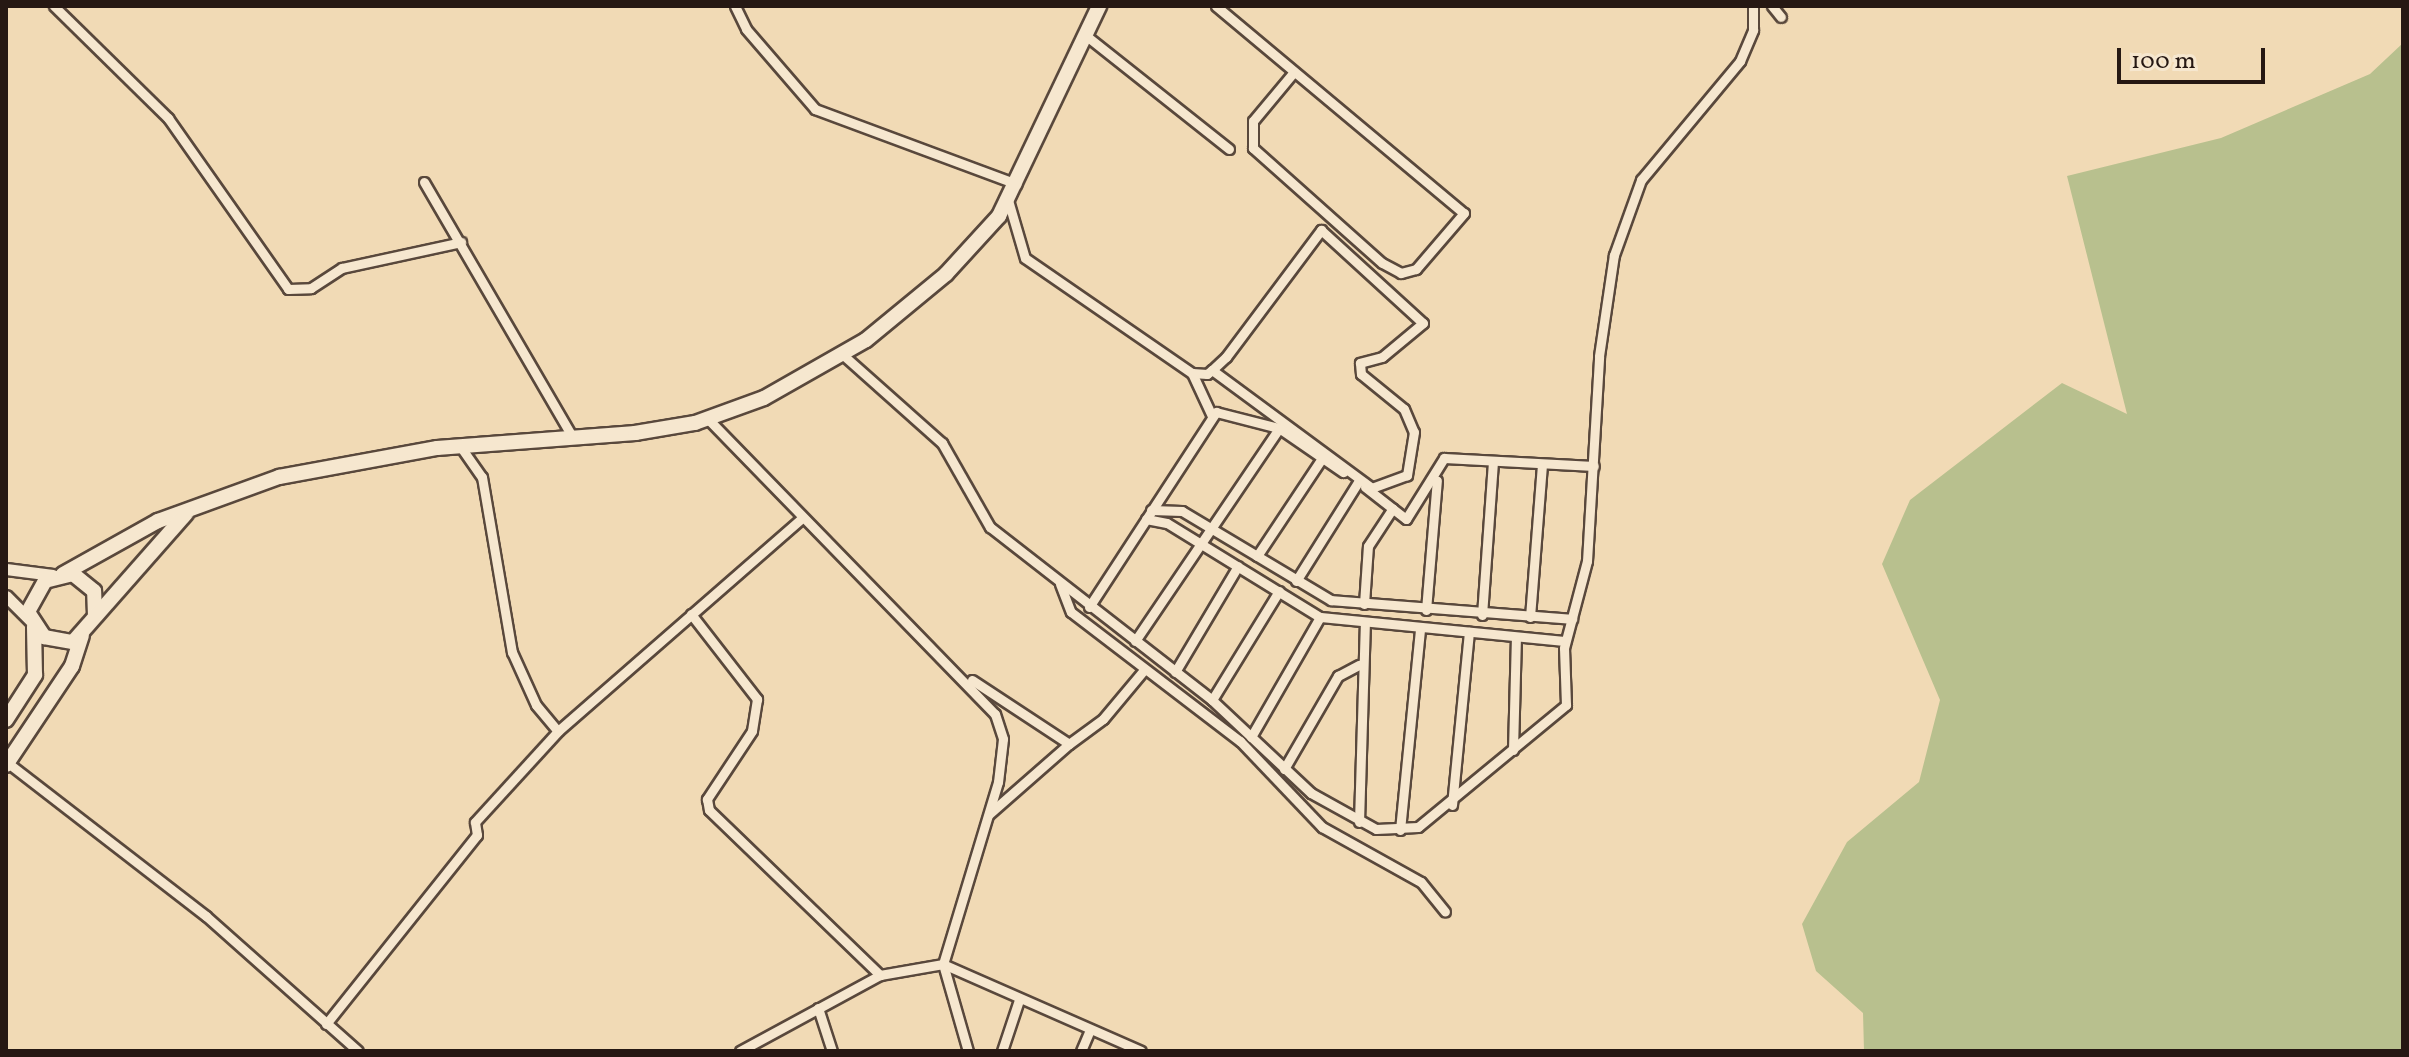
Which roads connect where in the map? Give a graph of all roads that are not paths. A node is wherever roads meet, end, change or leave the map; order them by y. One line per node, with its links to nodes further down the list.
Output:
1 (54, 6): 14 (street)
2 (735, 6): 12 (street)
3 (1099, 6): 8 (main road)
4 (1216, 6): 9 (street)
5 (1753, 6): 26 (street)
6 (1772, 6): 7 (street)
7 (1781, 17)
8 (1084, 34): 10 (street); 12 (main road)
9 (1293, 73): 9 (street)
10 (1229, 149)
11 (424, 182): 14 (street)
12 (1017, 184): 13 (main road)
13 (1008, 200): 15 (main road); 17 (street)
14 (461, 242): 21 (street)
15 (842, 354): 19 (main road); 40 (street)
16 (1212, 370): 16 (street); 17 (street)
17 (1192, 373): 18 (street)
18 (1212, 416): 20 (street); 31 (street)
19 (707, 418): 21 (main road); 32 (street)
20 (1279, 428): 23 (street); 33 (street)
21 (573, 438): 22 (main road)
22 (460, 446): 30 (main road); 66 (street)
23 (1322, 458): 28 (street); 35 (street)
24 (1493, 462): 25 (street); 27 (street); 47 (street)
25 (1542, 464): 26 (street); 50 (street)
26 (1594, 466): 51 (street)
27 (1437, 473): 29 (street); 45 (street)
28 (1358, 482): 29 (street); 39 (street)
29 (1393, 508): 43 (street)
30 (189, 511): 38 (main road); 48 (main road)
31 (1149, 515): 33 (street); 34 (street); 44 (street)
32 (800, 520): 46 (street); 63 (street)
33 (1211, 528): 34 (street); 35 (street)
34 (1201, 543): 36 (street); 58 (street)
35 (1257, 556): 39 (street)
36 (1238, 566): 41 (street); 62 (street)
37 (6, 569): 38 (street)
38 (58, 574): 48 (main road); 53 (main road)
39 (1296, 581): 43 (street)
40 (1060, 584): 44 (street); 61 (street)
41 (1279, 591): 49 (street); 64 (street)
42 (6, 596): 53 (street)
43 (1364, 604): 45 (street)
44 (1089, 607): 58 (street)
45 (1426, 610): 47 (street)
46 (691, 614): 66 (street); 78 (street)
47 (1482, 615): 50 (street)
48 (95, 616): 56 (main road)
49 (1320, 617): 52 (street); 67 (street)
50 (1530, 617): 51 (street)
51 (1572, 619): 59 (street)
52 (1365, 622): 54 (street); 60 (street)
53 (32, 623): 56 (main road); 65 (main road)
54 (1420, 628): 55 (street); 75 (street)
55 (1469, 632): 57 (street); 72 (street)
56 (82, 636): 70 (main road)
57 (1516, 637): 59 (street); 69 (street)
58 (1135, 641): 62 (street)
59 (1565, 641): 69 (street)
60 (1359, 665): 71 (street); 74 (street)
61 (1144, 670): 68 (street); 76 (street)
62 (1175, 672): 64 (street)
63 (965, 676): 68 (street); 73 (street)
64 (1212, 700): 67 (street)
65 (6, 720)
66 (558, 731): 81 (street)
67 (1251, 737): 71 (street)
68 (1069, 744): 73 (street)
69 (1513, 750): 72 (street)
70 (7, 764): 81 (street)
71 (1284, 769): 74 (street)
72 (1452, 805): 75 (street)
73 (989, 814): 77 (street)
74 (1359, 822): 75 (street)
75 (1400, 830)
76 (1445, 912)
77 (943, 964): 78 (street); 79 (street); 86 (street)
78 (880, 975): 80 (street)
79 (1019, 1000): 82 (street); 87 (street)
80 (818, 1008): 84 (street); 85 (street)
81 (326, 1024): 83 (street)
82 (1090, 1030): 88 (street); 89 (street)
83 (358, 1051)
84 (740, 1051)
85 (832, 1051)
86 (968, 1051)
87 (1002, 1051)
88 (1081, 1051)
89 (1141, 1051)

